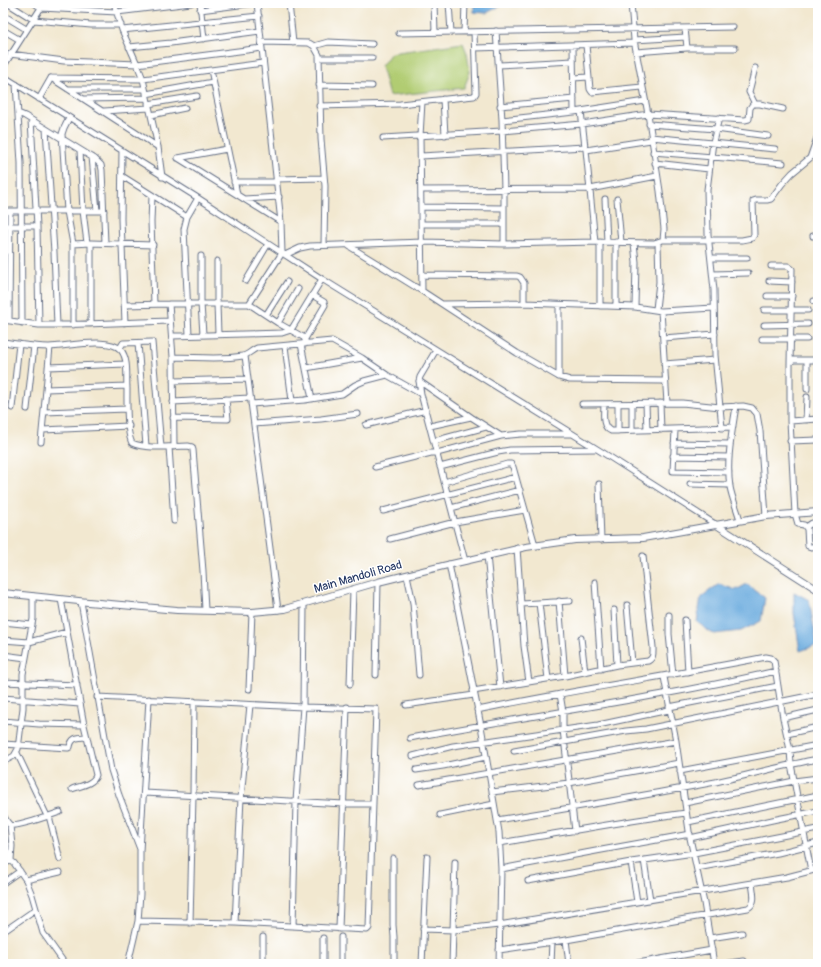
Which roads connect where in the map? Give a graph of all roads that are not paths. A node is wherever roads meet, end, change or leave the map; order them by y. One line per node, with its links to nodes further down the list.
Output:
1 (7, 3): 17 (street)
2 (34, 3): 12 (street)
3 (114, 3): 14 (street)
4 (191, 3): 14 (street)
5 (200, 3): 13 (street)
6 (256, 3): 13 (street); 16 (street)
7 (289, 3): 37 (street)
8 (434, 3): 27 (street)
9 (449, 3): 28 (street)
10 (465, 3): 29 (street)
11 (631, 3): 23 (street)
12 (43, 5): 14 (street); 17 (street)
13 (200, 10): 18 (street)
14 (117, 12): 20 (street)
15 (3, 15): 22 (street)
16 (259, 16): 18 (street); 25 (street)
17 (34, 20): 20 (street); 22 (street)
18 (202, 21): 20 (street); 33 (street)
19 (733, 27): 21 (street)
20 (122, 28): 42 (street)
21 (685, 28): 23 (street); 32 (street)
22 (26, 29): 34 (street)
23 (633, 29): 26 (street); 36 (street)
24 (3, 30): 34 (street)
25 (260, 31): 33 (street); 35 (street)
26 (496, 31): 30 (street); 45 (street)
27 (435, 32): 28 (street); 31 (street)
28 (451, 32): 29 (street)
29 (464, 32): 30 (street)
30 (474, 32): 44 (street)
31 (399, 33)
32 (686, 37): 36 (street); 46 (street)
33 (204, 39): 42 (street)
34 (20, 40): 49 (street)
35 (261, 42): 37 (street); 43 (street)
36 (634, 42): 39 (street); 48 (street)
37 (293, 43): 40 (street)
38 (372, 44): 40 (street)
39 (586, 45): 41 (street); 59 (street)
40 (314, 46): 50 (street)
41 (573, 46): 45 (street); 52 (street)
42 (129, 47): 54 (street)
43 (262, 48): 53 (street); 54 (street)
44 (475, 48): 45 (street); 74 (street)
45 (498, 48): 55 (street)
46 (687, 48): 47 (street); 48 (street)
47 (735, 48)
48 (636, 52): 68 (street)
49 (10, 54): 54 (street); 56 (street)
50 (320, 58): 51 (street); 66 (street)
51 (372, 58)
52 (573, 60): 55 (street); 61 (street)
53 (263, 63): 58 (street); 124 (street)
54 (137, 64): 63 (street)
55 (499, 65): 80 (street)
56 (3, 67)
57 (755, 68): 78 (street)
58 (211, 70): 63 (street); 64 (street)
59 (588, 77): 61 (street); 68 (street)
60 (51, 78): 63 (street); 69 (street); 72 (street)
61 (574, 78): 75 (street)
62 (4, 79): 65 (street)
63 (143, 79): 73 (street)
64 (213, 82): 73 (street); 108 (street)
65 (16, 84): 72 (street); 86 (street)
66 (319, 85): 67 (street); 79 (street)
67 (372, 86)
68 (642, 86): 76 (street)
69 (67, 89): 71 (street); 73 (street)
70 (197, 96): 73 (street)
71 (83, 98): 73 (street); 83 (street)
72 (39, 99): 89 (street)
73 (147, 99): 83 (street); 88 (street)
74 (443, 99): 77 (street); 98 (street)
75 (574, 99): 80 (street); 85 (street)
76 (645, 101): 84 (street); 87 (street)
77 (422, 102): 79 (street); 100 (street)
78 (755, 104): 82 (street); 90 (street)
79 (319, 106): 123 (street)
80 (500, 106): 92 (street)
81 (185, 108): 88 (street)
82 (783, 109)
83 (103, 111): 106 (street)
84 (581, 111): 85 (street); 93 (street)
85 (574, 112): 92 (street)
86 (18, 113): 91 (street); 141 (street)
87 (648, 114): 90 (street); 93 (street); 94 (street)
88 (151, 115): 106 (street)
89 (70, 118): 104 (street); 111 (street)
90 (719, 118): 96 (street)
91 (31, 120): 95 (street); 138 (street)
92 (502, 120): 97 (street)
93 (582, 124): 97 (street); 107 (street)
94 (649, 124): 96 (street); 103 (street)
95 (46, 129): 104 (street); 142 (street)
96 (716, 129): 101 (street); 105 (street)
97 (502, 131): 98 (street); 112 (street)
98 (446, 135): 100 (street)
99 (818, 135): 155 (street)
100 (420, 136): 102 (street); 114 (street)
101 (768, 136)
102 (382, 138)
103 (651, 138): 105 (street); 107 (street); 113 (street)
104 (62, 139): 110 (street); 143 (street)
105 (713, 142): 109 (street); 116 (street)
106 (158, 146): 122 (street)
107 (585, 148): 112 (street); 126 (street)
108 (227, 149): 125 (street); 129 (street)
109 (775, 149)
110 (80, 150): 115 (street); 144 (street)
111 (122, 151): 120 (street); 122 (street)
112 (503, 152): 114 (street); 128 (street)
113 (653, 152): 116 (street); 117 (street)
114 (421, 156): 127 (street)
115 (92, 157): 145 (street); 146 (street)
116 (711, 157): 118 (street); 119 (street)
117 (655, 163): 119 (street); 121 (street)
118 (784, 163)
119 (710, 169): 155 (street)
120 (122, 176): 130 (street); 165 (street)
121 (657, 176): 126 (street); 156 (street)
122 (162, 177): 132 (street)
123 (324, 178): 124 (street); 169 (street)
124 (276, 180): 125 (street); 131 (street)
125 (234, 182): 129 (street)
126 (590, 189): 128 (street); 158 (street)
127 (421, 190): 128 (street); 136 (street)
128 (504, 190): 137 (street)
129 (237, 194): 133 (street)
130 (152, 196): 147 (street); 166 (street)
131 (278, 197): 133 (street); 148 (street)
132 (198, 198): 147 (street); 167 (street)
133 (243, 199): 148 (street)
134 (605, 199): 159 (street)
135 (617, 199): 160 (street)
136 (422, 207): 137 (street); 149 (street)
137 (504, 208): 150 (street)
138 (36, 210): 141 (street); 142 (street); 154 (street)
139 (3, 211): 140 (street)
140 (10, 211): 141 (street); 152 (street)
141 (22, 211): 153 (street)
142 (51, 211): 143 (street); 220 (street)
143 (67, 211): 144 (street); 164 (street)
144 (83, 211): 145 (street); 161 (street)
145 (97, 211): 146 (street)
146 (104, 211): 162 (street)
147 (187, 217): 193 (street)
148 (281, 222): 171 (street)
149 (422, 224): 150 (street); 157 (street)
150 (504, 224): 168 (street)
151 (3, 226): 152 (street)
152 (9, 226): 153 (street); 211 (street)
153 (22, 226): 154 (street); 213 (street)
154 (37, 226): 219 (street)
155 (708, 240): 156 (street); 173 (street)
156 (661, 241): 163 (street); 204 (street)
157 (423, 242): 168 (street); 170 (street); 179 (street)
158 (597, 242): 159 (street); 168 (street); 200 (street)
159 (607, 242): 160 (street)
160 (618, 242): 163 (street); 201 (street)
161 (89, 243): 162 (street); 164 (street); 216 (street)
162 (106, 243): 165 (street)
163 (634, 243): 202 (street)
164 (73, 244): 221 (street)
165 (122, 244): 166 (street); 198 (street)
166 (153, 244): 191 (street)
167 (268, 244): 171 (street); 182 (street)
168 (504, 244)
169 (324, 245): 170 (street); 171 (street)
170 (348, 245): 186 (street)
171 (283, 254): 180 (street); 196 (street)
172 (202, 256): 194 (street)
173 (711, 258): 174 (street); 178 (street)
174 (747, 258)
175 (217, 261): 195 (street)
176 (771, 266): 184 (street)
177 (748, 273): 178 (street)
178 (713, 274): 203 (street)
179 (422, 275): 186 (street); 190 (street)
180 (322, 279): 187 (street); 241 (street)
181 (768, 281): 184 (street)
182 (246, 282)
183 (287, 282): 209 (street)
184 (792, 282): 189 (street)
185 (298, 289): 215 (street)
186 (422, 291): 197 (street)
187 (312, 295): 223 (street); 234 (street)
188 (767, 296): 189 (street)
189 (792, 296): 205 (street)
190 (524, 303): 197 (street); 199 (street)
191 (154, 304): 192 (street); 198 (street)
192 (169, 304): 193 (street); 212 (street)
193 (187, 304): 194 (street); 227 (street)
194 (201, 304): 195 (street); 224 (street)
195 (217, 304): 196 (street); 225 (street)
196 (249, 304): 209 (street)
197 (442, 304): 254 (street)
198 (124, 305): 214 (street)
199 (559, 305): 200 (street); 254 (street)
200 (600, 306): 201 (street)
201 (616, 306): 202 (street)
202 (635, 307): 204 (street)
203 (714, 308): 208 (street); 226 (street)
204 (656, 309): 208 (street)
205 (791, 309): 206 (street); 207 (street); 217 (street)
206 (764, 310)
207 (808, 310)
208 (661, 311): 229 (street)
209 (266, 315): 215 (street)
210 (3, 320): 211 (street)
211 (9, 320): 213 (street)
212 (170, 321): 214 (street); 228 (street)
213 (22, 323): 219 (street)
214 (126, 323): 216 (street)
215 (278, 323): 223 (street)
216 (91, 324): 221 (street)
217 (791, 324): 218 (street); 222 (street); 231 (street)
218 (808, 324)
219 (39, 325): 220 (street)
220 (57, 325): 221 (street)
221 (73, 325)
222 (764, 325)
223 (291, 330): 225 (street); 234 (street)
224 (203, 334): 225 (street); 227 (street)
225 (218, 334)
226 (715, 334): 229 (street); 245 (street)
227 (189, 335): 228 (street)
228 (172, 336): 243 (street)
229 (663, 338): 250 (street)
230 (762, 339): 231 (street)
231 (791, 339): 232 (street); 248 (street)
232 (807, 339)
233 (3, 342): 236 (street)
234 (304, 342): 238 (street); 244 (street); 252 (street)
235 (138, 343): 240 (street); 311 (street); 312 (street)
236 (19, 344): 237 (street); 279 (street)
237 (34, 346): 239 (street); 280 (street)
238 (285, 346): 242 (street); 267 (street)
239 (50, 347): 240 (street); 251 (street)
240 (120, 348): 249 (street)
241 (436, 350): 257 (street); 303 (street)
242 (245, 356): 243 (street); 255 (street)
243 (173, 357): 256 (street)
244 (362, 358): 252 (street); 253 (street)
245 (716, 360): 250 (street); 278 (street)
246 (807, 360): 247 (street); 248 (street); 261 (street)
247 (818, 360)
248 (790, 363): 289 (street)
249 (126, 364): 251 (street); 259 (street)
250 (664, 364): 258 (street)
251 (48, 367): 260 (street)
252 (306, 368): 266 (street)
253 (387, 375): 262 (street); 266 (street)
254 (559, 377): 258 (street)
255 (248, 379): 256 (street); 264 (street)
256 (173, 381): 268 (street)
257 (419, 381): 262 (street); 285 (street)
258 (665, 381): 270 (street)
259 (127, 386): 260 (street); 281 (street)
260 (46, 389): 283 (street)
261 (807, 389)
262 (421, 394): 282 (street)
263 (807, 397): 288 (street)
264 (250, 398): 265 (street); 271 (street)
265 (226, 399): 268 (street); 286 (street)
266 (312, 399): 267 (street)
267 (292, 401): 271 (street)
268 (173, 402): 286 (street)
269 (660, 403): 270 (street); 276 (street); 300 (street)
270 (667, 403): 278 (street)
271 (251, 404): 290 (street)
272 (582, 404): 273 (street)
273 (604, 404): 274 (street); 302 (street)
274 (618, 404): 275 (street); 302 (street)
275 (632, 404): 276 (street); 298 (street)
276 (646, 404): 299 (street)
277 (736, 406): 278 (street); 295 (street); 333 (street)
278 (720, 407): 296 (street)
279 (12, 408)
280 (27, 409)
281 (127, 409): 283 (street); 292 (street)
282 (426, 410): 291 (street); 293 (street)
283 (44, 412): 297 (street)
284 (358, 414): 290 (street)
285 (471, 417): 293 (street); 294 (street)
286 (173, 418): 313 (street)
287 (818, 419): 288 (street)
288 (806, 420): 289 (street)
289 (790, 421): 307 (street)
290 (254, 424): 365 (street)
291 (366, 425)
292 (129, 426): 297 (street); 311 (street)
293 (430, 426): 306 (street)
294 (486, 427): 304 (street); 306 (street)
295 (733, 427): 296 (street); 310 (street)
296 (722, 428): 301 (street)
297 (42, 430): 308 (street)
298 (632, 430): 299 (street); 302 (street)
299 (647, 430): 300 (street)
300 (661, 430): 301 (street)
301 (674, 430): 309 (street)
302 (618, 431)
303 (572, 434): 304 (street); 314 (street)
304 (501, 436): 315 (street)
305 (818, 440): 307 (street)
306 (434, 441): 315 (street)
307 (790, 441): 332 (street)
308 (41, 442)
309 (674, 443): 310 (street); 316 (street)
310 (730, 444): 317 (street)
311 (146, 446): 312 (street)
312 (161, 447): 313 (street)
313 (171, 447): 335 (street); 364 (street)
314 (597, 449): 319 (street); 338 (street)
315 (437, 453): 318 (street); 319 (street)
316 (673, 456): 317 (street); 320 (street)
317 (729, 457): 320 (street)
318 (374, 467)
319 (440, 467): 322 (street)
320 (729, 472): 325 (street)
321 (516, 478): 322 (street); 326 (street); 327 (street)
322 (444, 482): 327 (street)
323 (599, 484): 341 (street)
324 (690, 484): 325 (street)
325 (730, 485): 334 (street)
326 (520, 490): 328 (street); 329 (street)
327 (447, 494): 328 (street); 330 (street)
328 (451, 508): 336 (street)
329 (525, 510): 336 (street); 342 (street)
330 (383, 511)
331 (818, 512): 332 (street, Main Mandoli Road)
332 (795, 514): 333 (street, Main Mandoli Road); 339 (street)
333 (766, 516): 334 (street, Main Mandoli Road)
334 (740, 520): 338 (street, Main Mandoli Road)
335 (174, 521)
336 (455, 522): 340 (street); 347 (street)
337 (818, 523): 339 (street)
338 (716, 524): 341 (street, Main Mandoli Road); 353 (street)
339 (806, 527): 343 (street)
340 (390, 539)
341 (601, 540): 342 (street, Main Mandoli Road)
342 (535, 545): 344 (street, Main Mandoli Road)
343 (818, 546)
344 (517, 548): 345 (street, Main Mandoli Road); 362 (street)
345 (487, 555): 347 (street, Main Mandoli Road); 396 (street)
346 (643, 556): 378 (street)
347 (465, 561): 348 (street, Main Mandoli Road)
348 (449, 564): 349 (street, Main Mandoli Road); 398 (street)
349 (407, 575): 350 (street, Main Mandoli Road); 385 (street)
350 (378, 582): 352 (street, Main Mandoli Road); 384 (street)
351 (595, 582): 380 (street)
352 (353, 590): 361 (street, Main Mandoli Road); 393 (street)
353 (818, 590)
354 (3, 593): 355 (street, Main Mandoli Road)
355 (33, 596): 356 (street, Main Mandoli Road); 371 (street)
356 (61, 599): 359 (street, Main Mandoli Road); 372 (street)
357 (559, 601): 358 (street); 360 (street); 387 (street)
358 (570, 601)
359 (81, 602): 364 (street, Main Mandoli Road); 402 (street)
360 (539, 603): 362 (street); 389 (street)
361 (304, 604): 365 (street, Main Mandoli Road); 411 (street)
362 (522, 604): 391 (street)
363 (627, 605): 378 (street)
364 (205, 610): 367 (street, Main Mandoli Road)
365 (278, 610): 367 (street, Main Mandoli Road)
366 (614, 610): 379 (street)
367 (252, 612): 397 (street)
368 (669, 615): 386 (street)
369 (685, 620): 383 (street)
370 (3, 622): 371 (street)
371 (32, 625): 375 (street)
372 (67, 632): 375 (street); 394 (street)
373 (581, 638): 382 (street)
374 (3, 640): 375 (street)
375 (29, 642): 377 (street)
376 (3, 655): 377 (street)
377 (26, 658): 392 (street)
378 (632, 663): 379 (street)
379 (617, 665): 380 (street)
380 (601, 669): 382 (street)
381 (776, 671): 383 (street); 395 (street); 400 (street)
382 (586, 672): 387 (street)
383 (688, 672): 386 (street)
384 (376, 675)
385 (420, 675)
386 (673, 675): 388 (street)
387 (565, 676): 389 (street)
388 (664, 677): 399 (street); 400 (street)
389 (548, 679): 391 (street)
390 (3, 682): 392 (street)
391 (529, 682): 396 (street)
392 (23, 683): 394 (street); 404 (street)
393 (350, 684)
394 (77, 685): 408 (street)
395 (778, 686): 407 (street); 413 (street)
396 (500, 687): 398 (street)
397 (249, 689)
398 (474, 693): 410 (street); 414 (street)
399 (560, 694): 414 (street); 416 (street)
400 (666, 694): 413 (street); 416 (street)
401 (818, 694): 407 (street)
402 (97, 697): 405 (street); 482 (street)
403 (3, 698): 404 (street)
404 (23, 699): 408 (street); 420 (street)
405 (149, 699): 406 (street); 454 (street)
406 (194, 701): 409 (street); 456 (street)
407 (780, 701): 417 (street); 419 (street)
408 (80, 704): 421 (street)
409 (250, 705): 411 (street); 457 (street)
410 (406, 705)
411 (303, 707): 412 (street); 459 (street)
412 (346, 708): 461 (street); 462 (street)
413 (669, 709): 419 (street); 424 (street)
414 (477, 710): 422 (street)
415 (818, 710): 417 (street)
416 (563, 712): 422 (street); 424 (street)
417 (783, 718): 425 (street)
418 (3, 721): 420 (street)
419 (671, 722): 428 (street); 430 (street)
420 (22, 723): 421 (street); 433 (street)
421 (84, 725): 426 (street)
422 (481, 726): 427 (street); 429 (street)
423 (818, 727): 425 (street)
424 (563, 730): 429 (street); 430 (street)
425 (787, 734): 434 (street)
426 (87, 737): 433 (street); 452 (street)
427 (410, 738)
428 (676, 741): 439 (street); 442 (street)
429 (483, 742): 437 (street); 438 (street)
430 (565, 743): 435 (street); 439 (street)
431 (3, 744): 433 (street)
432 (818, 745): 434 (street)
433 (19, 746): 436 (street)
434 (790, 750): 443 (street); 445 (street)
435 (514, 751)
436 (17, 752): 441 (street); 471 (street)
437 (413, 756)
438 (486, 757): 444 (street); 446 (street)
439 (566, 759): 446 (street); 449 (street)
440 (818, 759): 443 (street)
441 (3, 762)
442 (679, 763): 445 (street); 449 (street)
443 (791, 764): 448 (street); 451 (street)
444 (416, 770)
445 (680, 771): 451 (street)
446 (489, 773): 450 (street); 453 (street)
447 (818, 778): 448 (street)
448 (794, 782): 458 (street); 460 (street)
449 (569, 783): 453 (street); 464 (street)
450 (419, 785)
451 (682, 788): 460 (street); 464 (street)
452 (72, 789)
453 (492, 792): 463 (street)
454 (144, 793): 456 (street); 482 (street)
455 (818, 794): 458 (street)
456 (193, 796): 457 (street); 509 (street)
457 (241, 798): 459 (street); 510 (street)
458 (797, 799): 468 (street); 473 (street)
459 (296, 801): 461 (street); 512 (street)
460 (685, 803): 467 (street)
461 (344, 804): 462 (street); 513 (street)
462 (372, 804): 513 (street)
463 (494, 804): 470 (street); 472 (street)
464 (572, 808): 472 (street); 476 (street)
465 (818, 811): 468 (street)
466 (60, 812): 471 (street)
467 (686, 813): 473 (street); 476 (street)
468 (801, 814): 477 (street); 478 (street)
469 (3, 815): 474 (street)
470 (440, 815)
471 (48, 816): 474 (street); 487 (street)
472 (497, 820): 479 (street)
473 (688, 822): 478 (street)
474 (10, 825): 488 (street)
475 (818, 829): 477 (street)
476 (575, 831): 479 (street)
477 (804, 831): 481 (street); 483 (street)
478 (690, 836): 483 (street); 494 (street)
479 (500, 843): 494 (street)
480 (818, 843): 481 (street)
481 (807, 845): 493 (street); 497 (street)
482 (140, 851): 508 (street)
483 (694, 852): 489 (street); 493 (street)
484 (3, 855): 488 (street)
485 (427, 857): 514 (street)
486 (394, 858): 532 (street)
487 (60, 859)
488 (11, 860): 492 (street); 496 (street)
489 (644, 860): 491 (street); 504 (street)
490 (455, 862): 515 (street)
491 (630, 862): 500 (street); 505 (street)
492 (3, 865)
493 (697, 868): 503 (street)
494 (501, 869): 511 (street)
495 (818, 869): 497 (street)
496 (20, 871): 499 (street); 501 (street)
497 (811, 871): 502 (street)
498 (60, 872): 499 (street)
499 (26, 880): 506 (street)
500 (528, 881)
501 (3, 883)
502 (752, 883): 503 (street); 507 (street)
503 (702, 891): 504 (street); 507 (street)
504 (650, 900): 505 (street)
505 (637, 902): 511 (street)
506 (36, 909): 516 (street); 527 (street)
507 (706, 916): 521 (street); 522 (street)
508 (138, 922): 509 (street); 528 (street)
509 (190, 923): 510 (street)
510 (235, 923): 512 (street)
511 (499, 925): 515 (street); 524 (street)
512 (293, 926): 513 (street)
513 (339, 929)
514 (423, 929): 515 (street); 533 (street)
515 (454, 930): 534 (street)
516 (3, 932)
517 (742, 933): 521 (street)
518 (263, 937): 529 (street)
519 (341, 937): 531 (street)
520 (323, 938): 530 (street)
521 (710, 938): 525 (street)
522 (566, 940): 523 (street); 537 (street)
523 (552, 942): 524 (street); 536 (street)
524 (499, 950): 535 (street)
525 (712, 950): 538 (street); 539 (street)
526 (744, 961): 540 (street)
527 (65, 964)
528 (128, 964)
529 (263, 964)
530 (323, 964)
531 (341, 964)
532 (394, 964)
533 (422, 964)
534 (452, 964)
535 (499, 964)
536 (552, 964)
537 (569, 964)
538 (632, 964)
539 (714, 964)
540 (724, 964)

